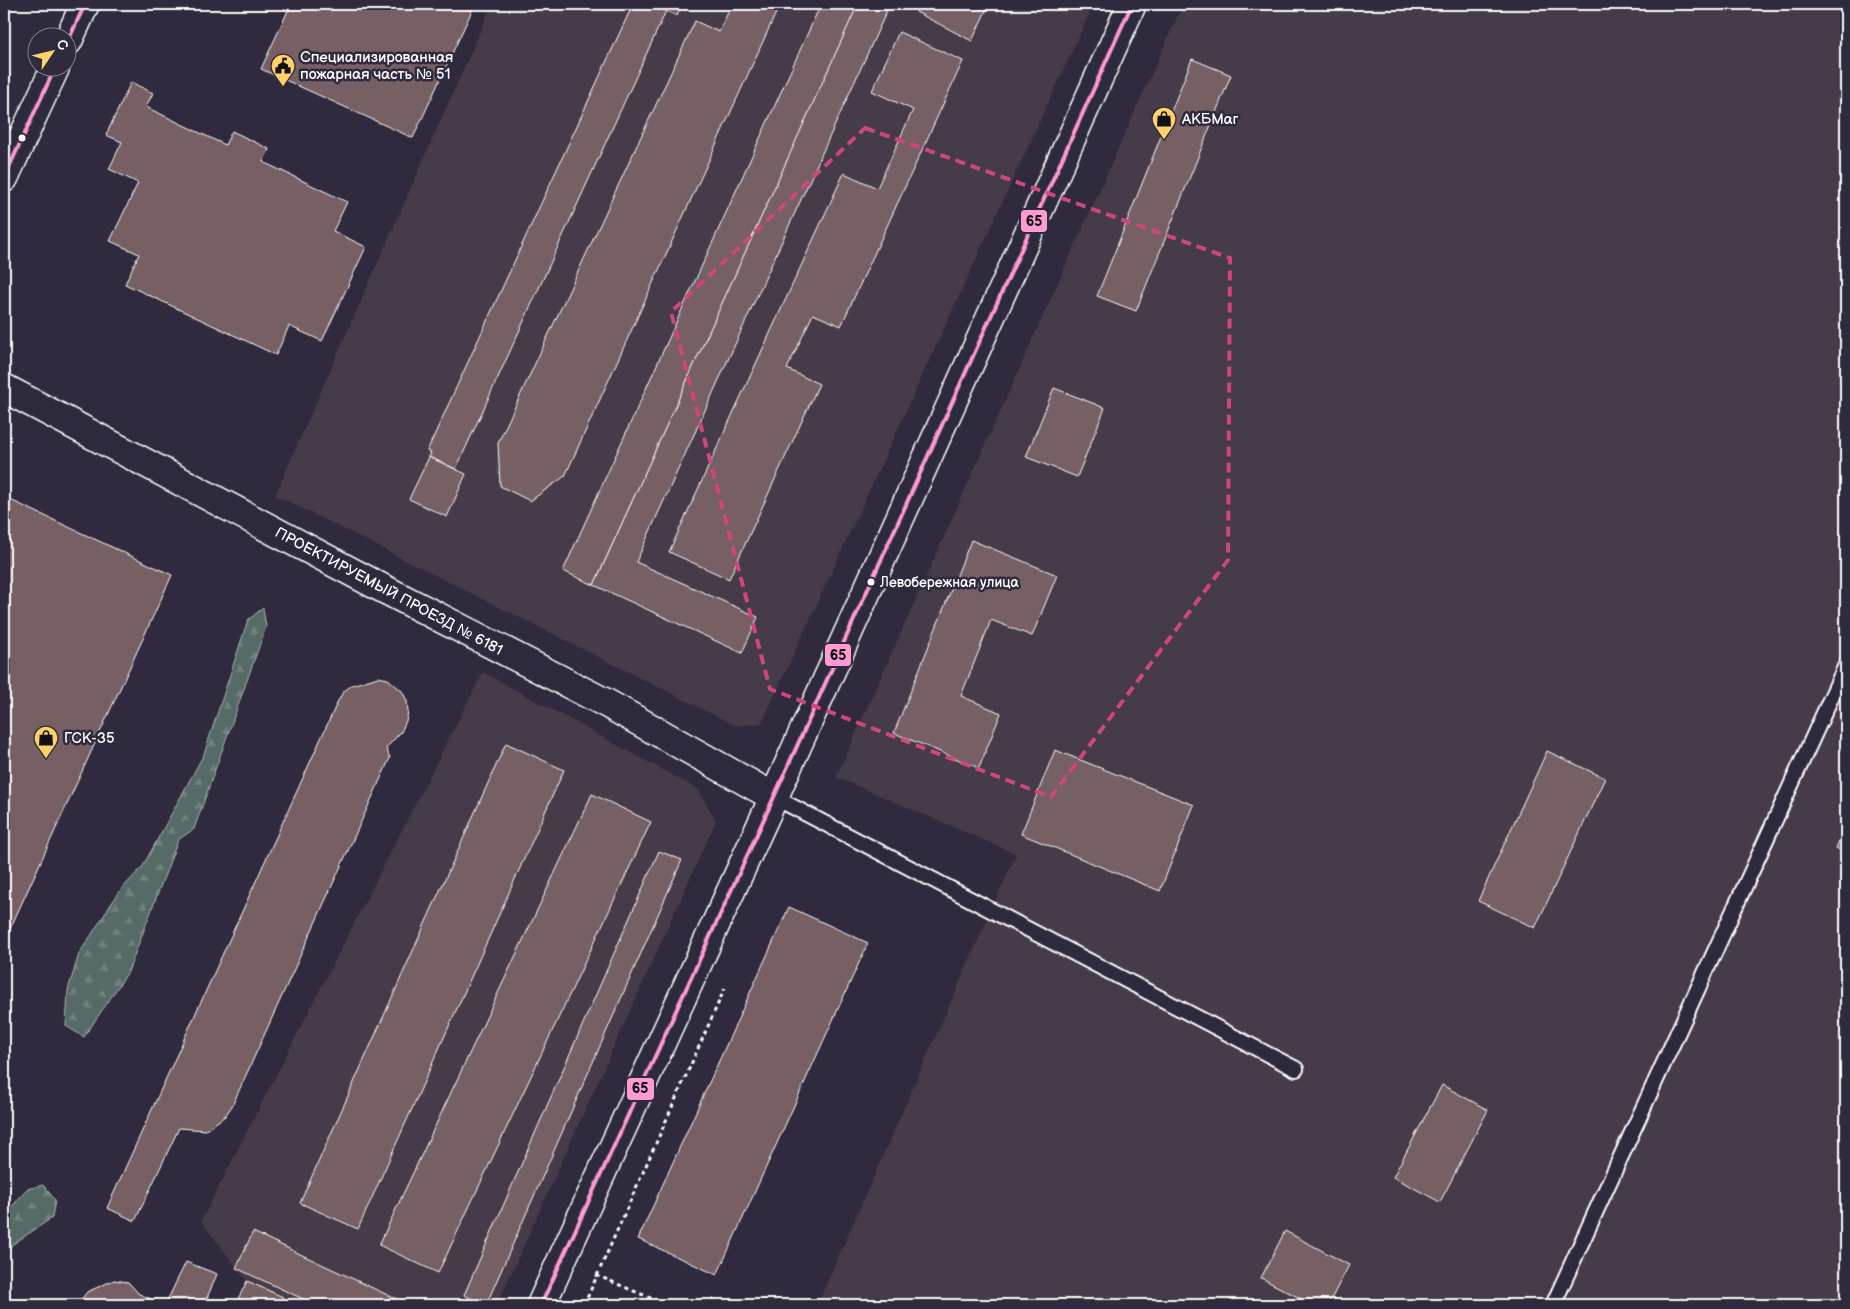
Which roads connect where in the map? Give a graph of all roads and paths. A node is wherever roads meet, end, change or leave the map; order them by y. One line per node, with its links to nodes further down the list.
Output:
1 (85, 4): 3 (street)
2 (1132, 4): 9 (street)
3 (74, 28)
4 (50, 78): 5 (street)
5 (10, 151): 6 (street)
6 (4, 178)
7 (4, 388): 9 (street, ПРОЕКТИРУЕМЫЙ ПРОЕЗД № 6181)
8 (1846, 664): 14 (lane)
9 (774, 797): 10 (lane); 11 (street)
10 (1296, 1069)
11 (562, 1259): 12 (street); 13 (path)
12 (541, 1305)
13 (667, 1305)
14 (1553, 1305)

